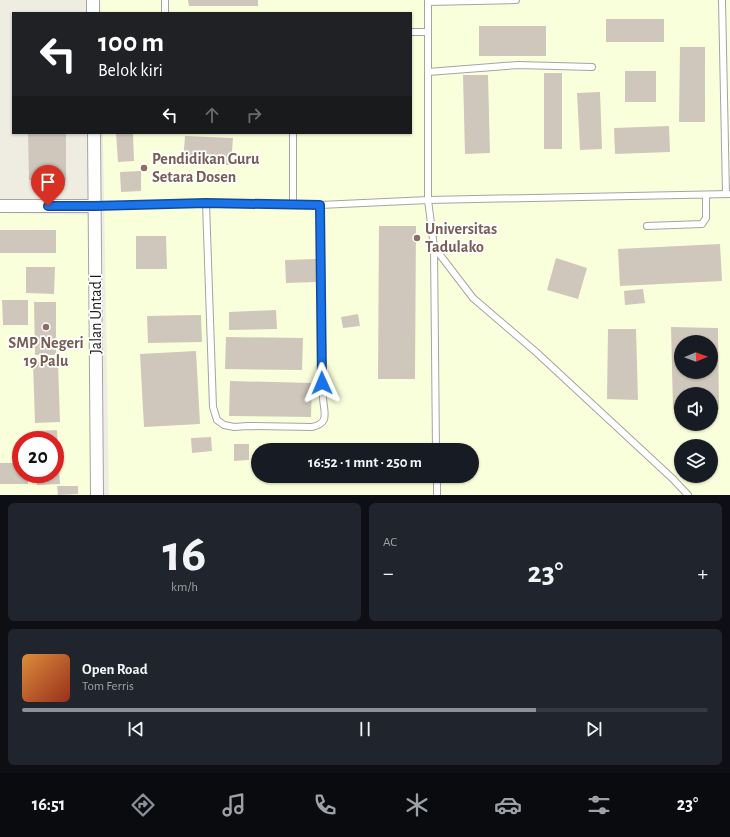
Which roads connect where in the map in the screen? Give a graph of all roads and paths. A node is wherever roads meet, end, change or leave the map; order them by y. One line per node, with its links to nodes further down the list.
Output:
1 (93, 0): 6 (street)
2 (165, 0): 7 (lane)
3 (516, 0): 5 (lane)
4 (722, 0): 14 (lane)
5 (428, 1): 9 (lane)
6 (93, 12)
7 (165, 12)
8 (412, 32): 9 (lane)
9 (428, 32): 11 (lane)
10 (592, 67): 11 (lane)
11 (428, 72): 16 (lane)
12 (94, 134): 21 (street, Jalan Untad I)
13 (293, 134): 18 (lane)
14 (728, 194): 15 (lane)
15 (706, 195): 16 (lane); 22 (lane)
16 (428, 200): 19 (lane); 23 (lane)
17 (206, 203): 18 (lane); 19 (lane); 21 (lane)
18 (293, 204): 19 (lane)
19 (320, 205)
20 (0, 206): 21 (street)
21 (95, 206): 26 (street, Jalan Untad I)
22 (647, 226)
23 (434, 248): 24 (lane); 28 (lane)
24 (436, 443)
25 (437, 483): 27 (lane)
26 (97, 495)
27 (437, 495)
28 (688, 495)

